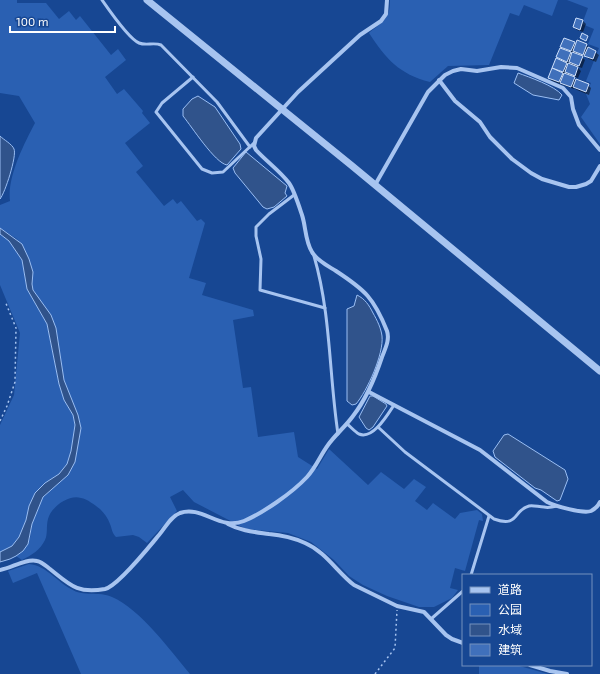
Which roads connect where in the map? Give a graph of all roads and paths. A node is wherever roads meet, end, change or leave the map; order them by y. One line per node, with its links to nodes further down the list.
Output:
1 (102, 0): 4 (lane)
2 (147, 0): 6 (street)
3 (387, 0): 6 (street)
4 (193, 77): 8 (lane); 8 (lane)
5 (439, 80): 9 (street); 10 (street); 11 (street)
6 (282, 110): 7 (street); 11 (street)
7 (254, 143): 8 (lane); 12 (street)
8 (250, 147)
9 (600, 150)
10 (600, 166)
11 (375, 185): 16 (street)
12 (294, 195): 13 (street); 15 (lane)
13 (314, 256): 15 (lane); 17 (street)
14 (5, 301): 19 (path)
15 (325, 308): 22 (lane)
16 (600, 371)
17 (369, 392): 18 (street); 20 (street)
18 (394, 405): 21 (lane); 24 (street)
19 (0, 421)
20 (347, 424): 21 (lane); 22 (street)
21 (378, 427): 25 (lane)
22 (338, 434): 26 (street)
23 (600, 502): 24 (street)
24 (557, 506): 25 (lane)
25 (489, 516): 28 (lane)
26 (227, 524): 27 (street); 30 (street)
27 (0, 570)
28 (471, 574)
29 (462, 592): 31 (lane)
30 (397, 606): 31 (street); 34 (path)
31 (431, 619): 32 (street)
32 (462, 643)
33 (533, 666): 35 (street)
34 (376, 674)
35 (567, 674)

